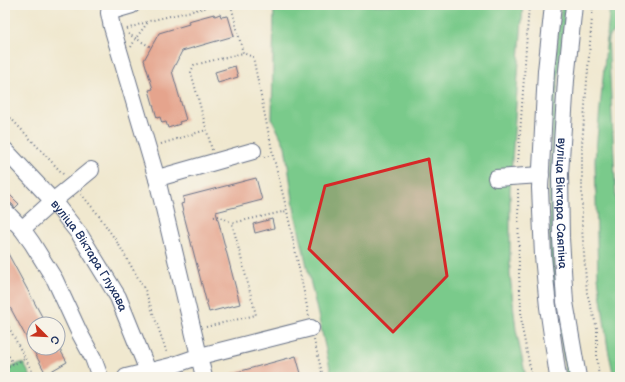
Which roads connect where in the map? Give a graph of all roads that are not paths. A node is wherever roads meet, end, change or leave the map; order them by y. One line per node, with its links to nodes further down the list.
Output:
1 (132, 5): 9 (street)
2 (552, 5): 7 (street, вуліца Віктара Саяпіна)
3 (574, 5): 20 (street, вуліца Віктара Саяпіна)
4 (5, 150): 10 (street, вуліца Віктара Глухава)
5 (255, 155): 9 (street)
6 (91, 170): 10 (street)
7 (541, 175): 8 (street); 19 (street, вуліца Віктара Саяпіна)
8 (496, 178)
9 (157, 179): 14 (street)
10 (53, 201): 12 (street); 15 (street, вуліца Віктара Глухава)
11 (5, 211): 12 (street)
12 (22, 229): 16 (street)
13 (311, 328): 14 (street)
14 (200, 356): 15 (street); 18 (street)
15 (149, 374): 17 (street)
16 (100, 377)
17 (126, 377)
18 (204, 377)
19 (558, 377)
20 (578, 377)

